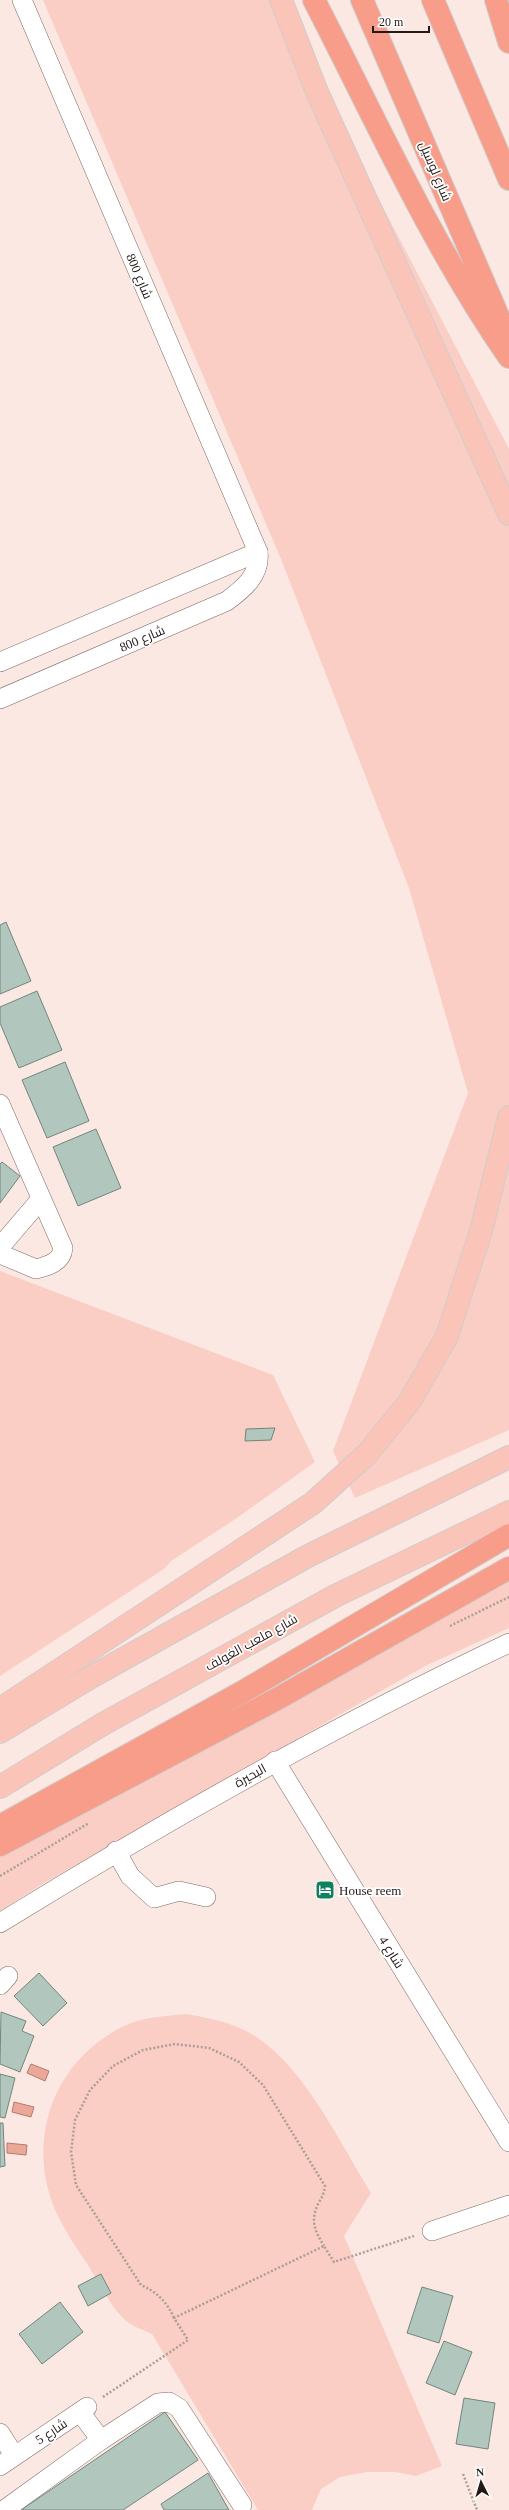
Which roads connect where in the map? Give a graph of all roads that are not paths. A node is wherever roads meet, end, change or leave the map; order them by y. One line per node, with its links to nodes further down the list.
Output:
1 (22, 0): 14 (street, شارع 800)
2 (281, 0): 13 (main road)
3 (314, 0): 12 (highway)
4 (362, 0): 11 (highway, شارع لوسيل)
5 (433, 0): 8 (highway)
6 (496, 0): 7 (highway)
7 (509, 42)
8 (493, 143): 9 (highway); 10 (highway)
9 (509, 163)
10 (509, 179)
11 (509, 341)
12 (509, 357)
13 (509, 514)
14 (258, 552): 15 (street); 16 (street, شارع 800)
15 (0, 662)
16 (0, 699)
17 (0, 1104): 19 (street)
18 (509, 1117): 27 (main road)
19 (41, 1199): 20 (street); 21 (street)
20 (0, 1247)
21 (0, 1254)
22 (509, 1457): 28 (main road)
23 (509, 1512): 30 (main road, شارع ملعب الغولف)
24 (509, 1536): 31 (highway)
25 (509, 1568): 32 (highway)
26 (509, 1643): 29 (street, البحيرة)
27 (0, 1709)
28 (0, 1732)
29 (275, 1761): 33 (street, البحيرة); 36 (street, شارع 4)
30 (0, 1787)
31 (0, 1826)
32 (0, 1845)
33 (116, 1851): 34 (street); 35 (street, البحيرة)
34 (206, 1897)
35 (0, 1923)
36 (509, 2142)
37 (509, 2205): 38 (street)
38 (432, 2231)
39 (0, 2433): 41 (street, شارع 5)
40 (102, 2440): 41 (street, شارع 5); 42 (street); 43 (street)
41 (7, 2460)
42 (242, 2505)
43 (4, 2510)

